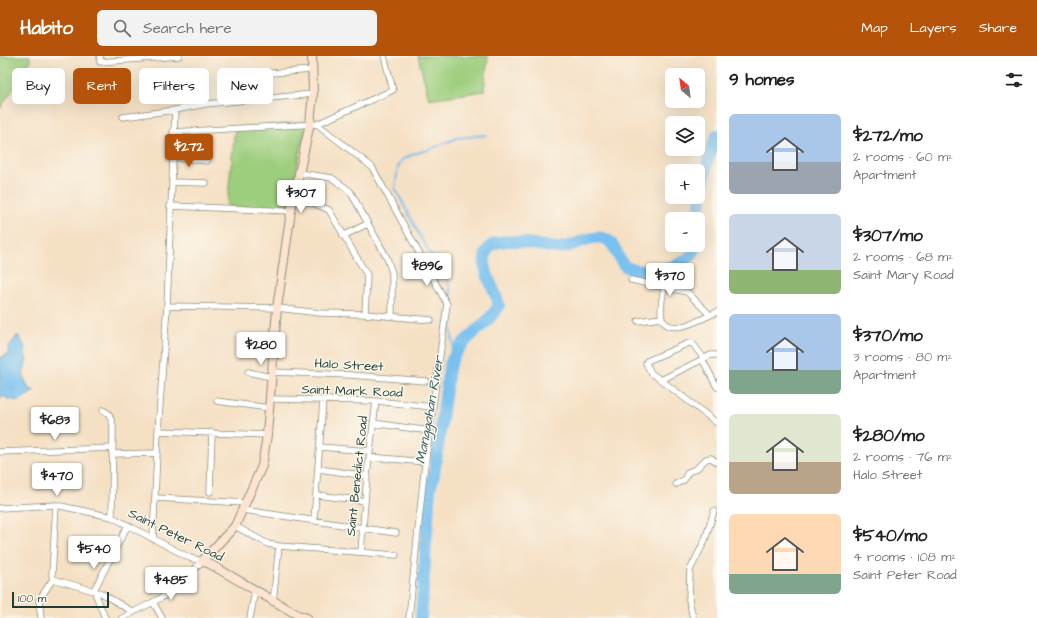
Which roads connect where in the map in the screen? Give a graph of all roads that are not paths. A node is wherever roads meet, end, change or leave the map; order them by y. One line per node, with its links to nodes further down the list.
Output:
1 (100, 56): 6 (street)
2 (179, 56): 5 (street)
3 (312, 56): 8 (street)
4 (384, 56): 15 (street)
5 (161, 57): 7 (street)
6 (120, 58): 7 (street)
7 (140, 58)
8 (312, 70): 9 (street); 10 (street)
9 (273, 73)
10 (313, 94): 12 (street); 15 (street)
11 (205, 104): 13 (street)
12 (209, 104)
13 (174, 110): 14 (street); 16 (street)
14 (123, 117)
15 (313, 124): 16 (street); 19 (street); 49 (street)
16 (173, 132): 17 (street)
17 (172, 157): 18 (street); 20 (street)
18 (207, 161)
19 (299, 173): 22 (street); 25 (street)
20 (172, 182): 21 (street); 23 (street)
21 (206, 184)
22 (294, 200): 24 (street); 26 (street)
23 (170, 206): 24 (street); 29 (street)
24 (291, 211): 30 (street)
25 (367, 224): 26 (street); 34 (street)
26 (343, 236): 32 (street)
27 (631, 280): 28 (street)
28 (664, 287): 33 (street); 35 (street)
29 (167, 306): 30 (street); 54 (street)
30 (277, 308): 32 (street); 41 (street)
31 (717, 312): 33 (street)
32 (365, 314): 34 (street)
33 (710, 315): 35 (street)
34 (392, 316): 36 (street)
35 (662, 318): 37 (street)
36 (431, 320)
37 (638, 321)
38 (714, 355): 39 (street)
39 (702, 359): 42 (street); 42 (street); 44 (street)
40 (248, 372): 41 (street, Halo Street)
41 (271, 374): 43 (street, Halo Street); 45 (street)
42 (660, 380): 53 (street)
43 (426, 381)
44 (717, 387)
45 (270, 399): 47 (street, Saint Mark Road); 50 (street)
46 (217, 401): 50 (street)
47 (324, 401): 48 (street, Saint Mark Road); 58 (street)
48 (376, 401): 49 (street, Saint Mark Road); 52 (street, Saint Benedict Road)
49 (433, 406): 55 (street)
50 (269, 408): 57 (street)
51 (102, 410): 59 (street)
52 (373, 423): 55 (street); 62 (street, Saint Benedict Road)
53 (717, 423)
54 (158, 431): 56 (street); 61 (street)
55 (430, 431): 63 (street)
56 (212, 432): 57 (street); 68 (street)
57 (267, 435): 73 (street)
58 (320, 447): 62 (street); 65 (street)
59 (112, 451): 60 (street); 61 (street); 76 (street)
60 (0, 452)
61 (157, 453): 70 (street)
62 (369, 454): 63 (street); 66 (street, Saint Benedict Road)
63 (426, 462): 99 (street)
64 (717, 462): 67 (street)
65 (319, 469): 66 (street); 69 (street)
66 (367, 476): 71 (street, Saint Benedict Road)
67 (676, 484)
68 (210, 492)
69 (317, 495): 71 (street); 77 (street)
70 (155, 498): 73 (street); 82 (street)
71 (365, 501): 80 (street, Saint Benedict Road)
72 (56, 505): 74 (street, Saint Peter Road); 76 (street, Saint Peter Road); 87 (street)
73 (245, 507): 77 (street); 79 (street)
74 (0, 508)
75 (714, 511): 100 (street)
76 (112, 517): 78 (street, Saint Peter Road)
77 (314, 520): 80 (street)
78 (128, 525): 82 (street, Saint Peter Road); 88 (street)
79 (235, 526): 83 (street); 86 (street)
80 (362, 527): 81 (street); 84 (street, Saint Benedict Road)
81 (396, 533)
82 (153, 538): 86 (street, Saint Peter Road)
83 (279, 546): 84 (street); 91 (street)
84 (361, 552): 85 (street)
85 (396, 555)
86 (202, 561): 89 (street, Saint Peter Road); 90 (street)
87 (53, 579): 88 (street); 93 (street)
88 (94, 590): 92 (street); 94 (street)
89 (255, 590): 91 (street, Saint Peter Road); 97 (street)
90 (153, 602): 92 (street); 96 (street)
91 (273, 602): 98 (street, Saint Peter Road)
92 (133, 612): 95 (street)
93 (41, 618)
94 (105, 618)
95 (122, 618)
96 (162, 618)
97 (250, 618)
98 (307, 618)
99 (409, 618)
100 (693, 618)

